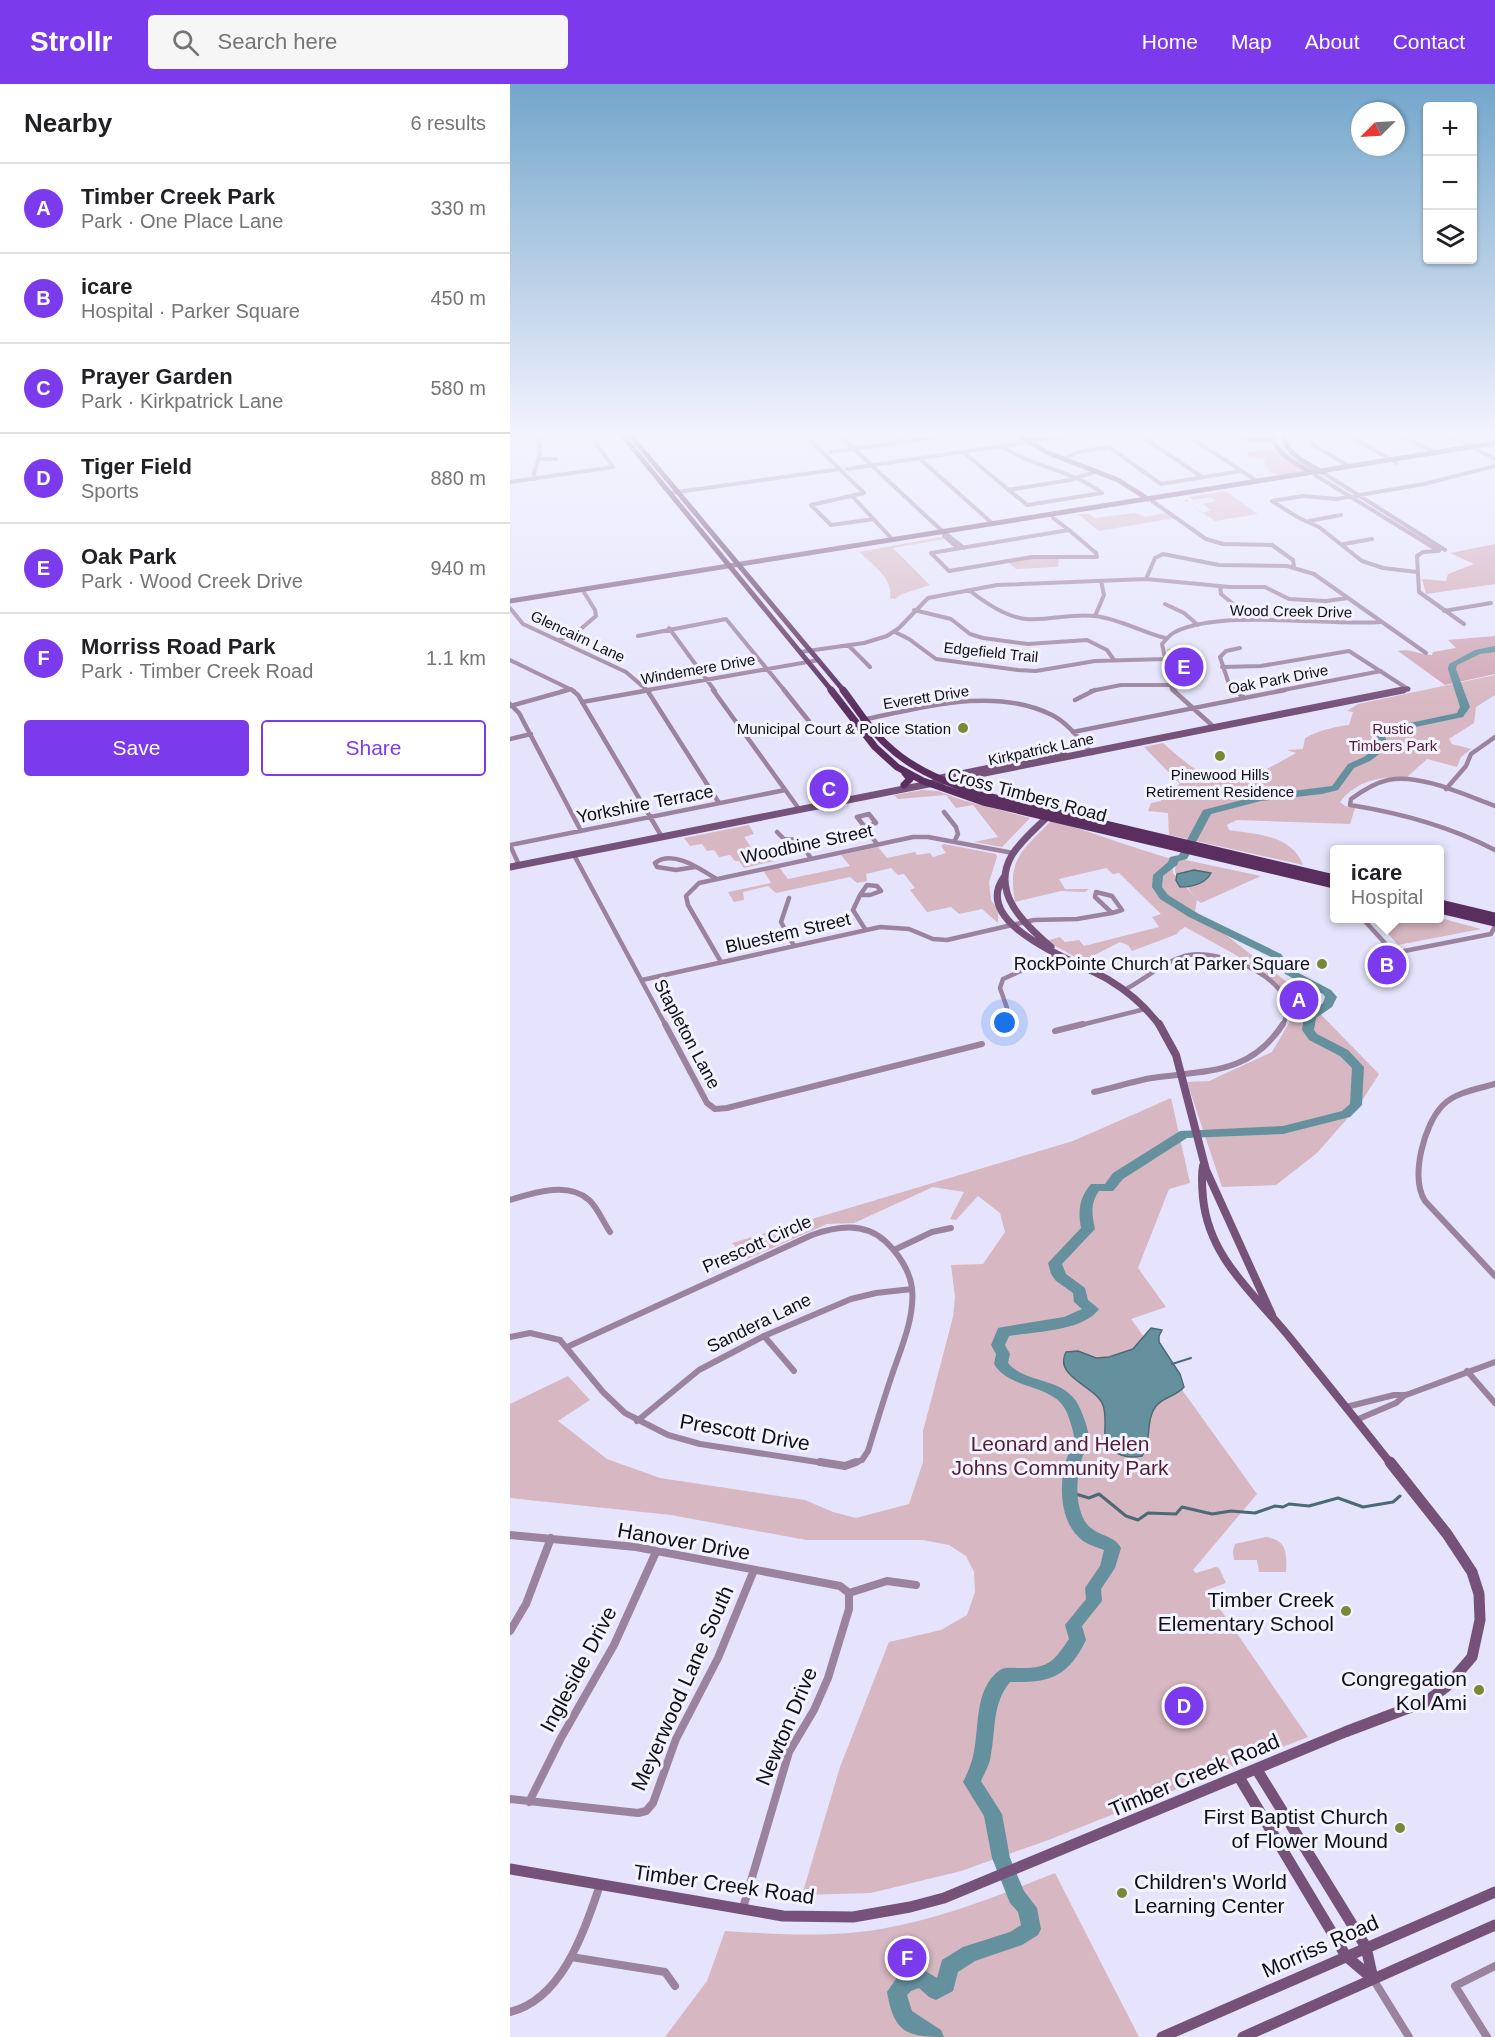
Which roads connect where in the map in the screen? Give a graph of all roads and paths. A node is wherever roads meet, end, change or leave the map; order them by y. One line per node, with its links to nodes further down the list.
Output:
1 (706, 527): 12 (main road)
2 (707, 527): 24 (main road, Cross Timbers Road)
3 (881, 527): 17 (street)
4 (939, 527): 14 (street)
5 (978, 527): 14 (street)
6 (992, 527): 14 (street)
7 (1065, 527): 13 (street)
8 (1189, 527): 19 (street)
9 (1317, 527): 18 (street)
10 (1402, 527): 23 (street)
11 (1406, 527): 23 (street)
12 (699, 528): 25 (main road, Cross Timbers Road)
13 (1069, 530): 21 (street); 22 (street)
14 (946, 534): 17 (street); 20 (street); 21 (street); 22 (street)
15 (1260, 537): 19 (street)
16 (1372, 539): 18 (street)
17 (893, 540): 20 (street)
18 (1344, 544): 27 (street)
19 (1261, 545): 26 (street)
20 (855, 548): 24 (street)
21 (958, 548): 22 (street)
22 (964, 548)
23 (1439, 550): 27 (street)
24 (740, 566): 25 (street); 35 (main road, Cross Timbers Road)
25 (730, 567): 33 (street); 36 (main road, Cross Timbers Road)
26 (1294, 567): 28 (street); 37 (street)
27 (1417, 572): 42 (street)
28 (1146, 579): 29 (street); 31 (street)
29 (1101, 580): 30 (street); 43 (street)
30 (1044, 584): 32 (street); 34 (street)
31 (1220, 586): 37 (street); 46 (street)
32 (969, 590): 41 (street); 43 (street)
33 (583, 591): 39 (street); 54 (street)
34 (1045, 591)
35 (765, 597): 36 (main road); 44 (main road, Cross Timbers Road)
36 (755, 598): 45 (main road, Cross Timbers Road)
37 (1348, 598): 47 (street)
38 (1491, 603): 42 (street)
39 (510, 604): 54 (street, Glencairn Lane)
40 (1166, 604): 49 (street)
41 (914, 610): 51 (street); 63 (street)
42 (1444, 611): 48 (street)
43 (1095, 616): 53 (street)
44 (783, 618): 45 (main road); 57 (main road, Cross Timbers Road)
45 (772, 620): 58 (main road, Cross Timbers Road)
46 (1249, 620): 47 (street, Wood Creek Drive); 49 (street, Wood Creek Drive)
47 (1382, 622): 59 (street)
48 (1464, 624)
49 (1198, 625): 53 (street, Wood Creek Drive)
50 (669, 628): 52 (street); 67 (street); 69 (street)
51 (895, 632): 55 (street); 63 (street, Edgefield Trail)
52 (638, 636)
53 (1165, 638): 60 (street)
54 (559, 640): 73 (street, Glencairn Lane)
55 (847, 645): 57 (street); 65 (street)
56 (1240, 648): 66 (street)
57 (811, 651): 58 (street); 62 (main road, Cross Timbers Road)
58 (801, 653): 64 (main road, Cross Timbers Road)
59 (1426, 653)
60 (1164, 659): 63 (street, Edgefield Trail); 70 (street)
61 (510, 660): 72 (street)
62 (819, 660): 64 (street, Windemere Drive); 74 (main road, Cross Timbers Road)
63 (1114, 660)
64 (808, 662): 67 (street, Windemere Drive); 75 (main road, Cross Timbers Road)
65 (870, 667)
66 (1222, 667): 68 (street); 76 (street)
67 (768, 669): 69 (street, Windemere Drive); 83 (street)
68 (1381, 671): 71 (street); 76 (street, Oak Park Drive)
69 (707, 680): 73 (street, Windemere Drive); 99 (street)
70 (1171, 685): 77 (street); 80 (street)
71 (1406, 687): 84 (street, Kirkpatrick Lane)
72 (571, 689): 78 (street); 79 (street)
73 (648, 691): 78 (street, Windemere Drive); 101 (street, Glencairn Lane)
74 (843, 692): 75 (main road); 81 (main road, Cross Timbers Road)
75 (833, 693): 82 (main road, Cross Timbers Road)
76 (1244, 698): 80 (street, Oak Park Drive)
77 (1075, 700)
78 (582, 702): 106 (street)
79 (511, 705): 86 (street)
80 (1192, 708): 84 (street); 85 (street, Oak Park Drive)
81 (866, 719): 82 (street, Everett Drive); 85 (street, Everett Drive); 87 (main road, Cross Timbers Road)
82 (855, 721): 89 (main road, Cross Timbers Road)
83 (812, 725)
84 (1213, 726): 91 (street, Kirkpatrick Lane)
85 (1073, 732): 91 (street, Everett Drive)
86 (531, 734): 90 (street); 108 (street)
87 (879, 736): 89 (main road); 95 (main road, Cross Timbers Road)
88 (1495, 736): 98 (street)
89 (867, 738): 93 (main road, Cross Timbers Road)
90 (510, 739)
91 (1090, 750): 92 (street, Kirkpatrick Lane)
92 (1032, 762): 95 (street, Kirkpatrick Lane); 96 (street, Kirkpatrick Lane)
93 (903, 770): 94 (main road, Cross Timbers Road); 97 (main road)
94 (923, 781): 95 (main road, Cross Timbers Road); 97 (street, Kirkpatrick Lane)
95 (934, 781): 96 (main road, Cross Timbers Road); 100 (street, Kirkpatrick Lane); 105 (main road, Cross Timbers Road)
96 (946, 782): 105 (main road, Cross Timbers Road)
97 (904, 785): 100 (street, Kirkpatrick Lane)
98 (1446, 789): 102 (street); 114 (street)
99 (785, 790): 101 (street, Yorkshire Terrace); 103 (street)
100 (837, 802): 103 (street, Kirkpatrick Lane)
101 (719, 803): 106 (street, Yorkshire Terrace)
102 (1495, 806)
103 (799, 809): 110 (street, Kirkpatrick Lane)
104 (944, 812): 111 (street)
105 (1050, 815): 115 (main road, Cross Timbers Road); 116 (street, Timber Creek Road)
106 (651, 817): 108 (street, Yorkshire Terrace); 110 (street)
107 (863, 826): 112 (street)
108 (581, 831): 113 (street, Yorkshire Terrace)
109 (777, 832): 118 (street)
110 (662, 837): 117 (street, Kirkpatrick Lane)
111 (954, 842): 112 (street, Woodbine Street); 116 (street, Woodbine Street)
112 (877, 844): 118 (street, Woodbine Street)
113 (510, 845): 119 (street)
114 (1495, 850)
115 (1211, 853): 123 (main road, Cross Timbers Road); 125 (main road, Cross Timbers Road)
116 (1013, 854): 122 (street, Timber Creek Road)
117 (574, 855): 119 (street, Kirkpatrick Lane); 140 (street, Stapleton Lane)
118 (810, 857): 124 (street, Woodbine Street)
119 (519, 865): 120 (street, Kirkpatrick Lane)
120 (510, 867)
121 (695, 867): 121 (street); 124 (street)
122 (1004, 877): 132 (street, Timber Creek Road); 134 (street, Timber Creek Road)
123 (1330, 877)
124 (715, 878): 139 (street, Woodbine Street)
125 (1330, 884)
126 (860, 895): 136 (street)
127 (789, 898): 137 (street)
128 (1444, 904): 131 (main road)
129 (1444, 911): 135 (main road)
130 (1112, 913): 130 (street); 132 (street)
131 (1495, 916)
132 (1023, 923): 134 (street); 138 (street, Timber Creek Road)
133 (1367, 923): 135 (street)
134 (1013, 925): 136 (street, Bluestem Street); 138 (street, Timber Creek Road)
135 (1495, 925)
136 (865, 929): 137 (street, Bluestem Street)
137 (794, 946): 139 (street, Bluestem Street)
138 (1059, 953): 141 (street, Timber Creek Road); 142 (street)
139 (721, 962): 140 (street, Bluestem Street)
140 (642, 980): 145 (street, Stapleton Lane)
141 (1124, 990): 143 (street, Timber Creek Road); 146 (street)
142 (1006, 1008)
143 (1145, 1009): 144 (street); 146 (street, Timber Creek Road)
144 (1055, 1031)
145 (982, 1044)
146 (1182, 1076): 148 (street); 149 (street, Timber Creek Road)
147 (1495, 1084): 154 (street)
148 (1094, 1092)
149 (1203, 1166): 156 (street, Timber Creek Road); 156 (street, Timber Creek Road)
150 (510, 1200): 152 (street)
151 (951, 1227): 153 (street)
152 (610, 1232)
153 (894, 1250): 155 (street, Prescott Circle); 159 (street, Prescott Circle)
154 (1495, 1276)
155 (912, 1289): 157 (street, Sandera Lane); 168 (street, Prescott Circle)
156 (1273, 1318): 165 (street, Timber Creek Road)
157 (764, 1336): 161 (street); 167 (street, Sandera Lane)
158 (510, 1337): 159 (street, Prescott Drive)
159 (567, 1347): 167 (street, Prescott Drive)
160 (1495, 1362): 162 (street)
161 (794, 1371)
162 (1467, 1371): 163 (street); 164 (street)
163 (1406, 1395): 165 (street); 166 (street)
164 (1495, 1403)
165 (1346, 1407): 166 (street, Timber Creek Road)
166 (1356, 1420): 176 (street, Timber Creek Road)
167 (637, 1421): 168 (street, Prescott Drive)
168 (866, 1454)
169 (510, 1535): 170 (street, Hanover Drive)
170 (551, 1538): 171 (street, Hanover Drive); 175 (street)
171 (656, 1552): 172 (street, Hanover Drive); 179 (street, Ingleside Drive)
172 (754, 1569): 174 (street, Hanover Drive); 179 (street, Meyerwood Lane South)
173 (916, 1585): 174 (street)
174 (849, 1593): 183 (street, Newton Drive)
175 (510, 1631)
176 (1257, 1770): 177 (street, Timber Creek Road); 185 (street)
177 (1239, 1778): 183 (street, Timber Creek Road); 186 (street)
178 (510, 1799): 179 (street, Meyerwood Lane South)
179 (529, 1802)
180 (510, 1869): 181 (street, Timber Creek Road)
181 (600, 1885): 183 (street, Timber Creek Road); 187 (street)
182 (1495, 1892): 185 (street, Morriss Road)
183 (743, 1908)
184 (1495, 1925): 189 (street)
185 (1366, 1947): 186 (street, Morriss Road); 189 (street)
186 (1346, 1956): 189 (street); 192 (street, Morriss Road)
187 (571, 1957): 190 (street); 191 (street)
188 (1495, 1966): 195 (street)
189 (1373, 1979): 193 (street); 194 (street)
190 (675, 1986)
191 (510, 2013)
192 (1162, 2037)
193 (1243, 2037)
194 (1409, 2037)
195 (1487, 2037)

